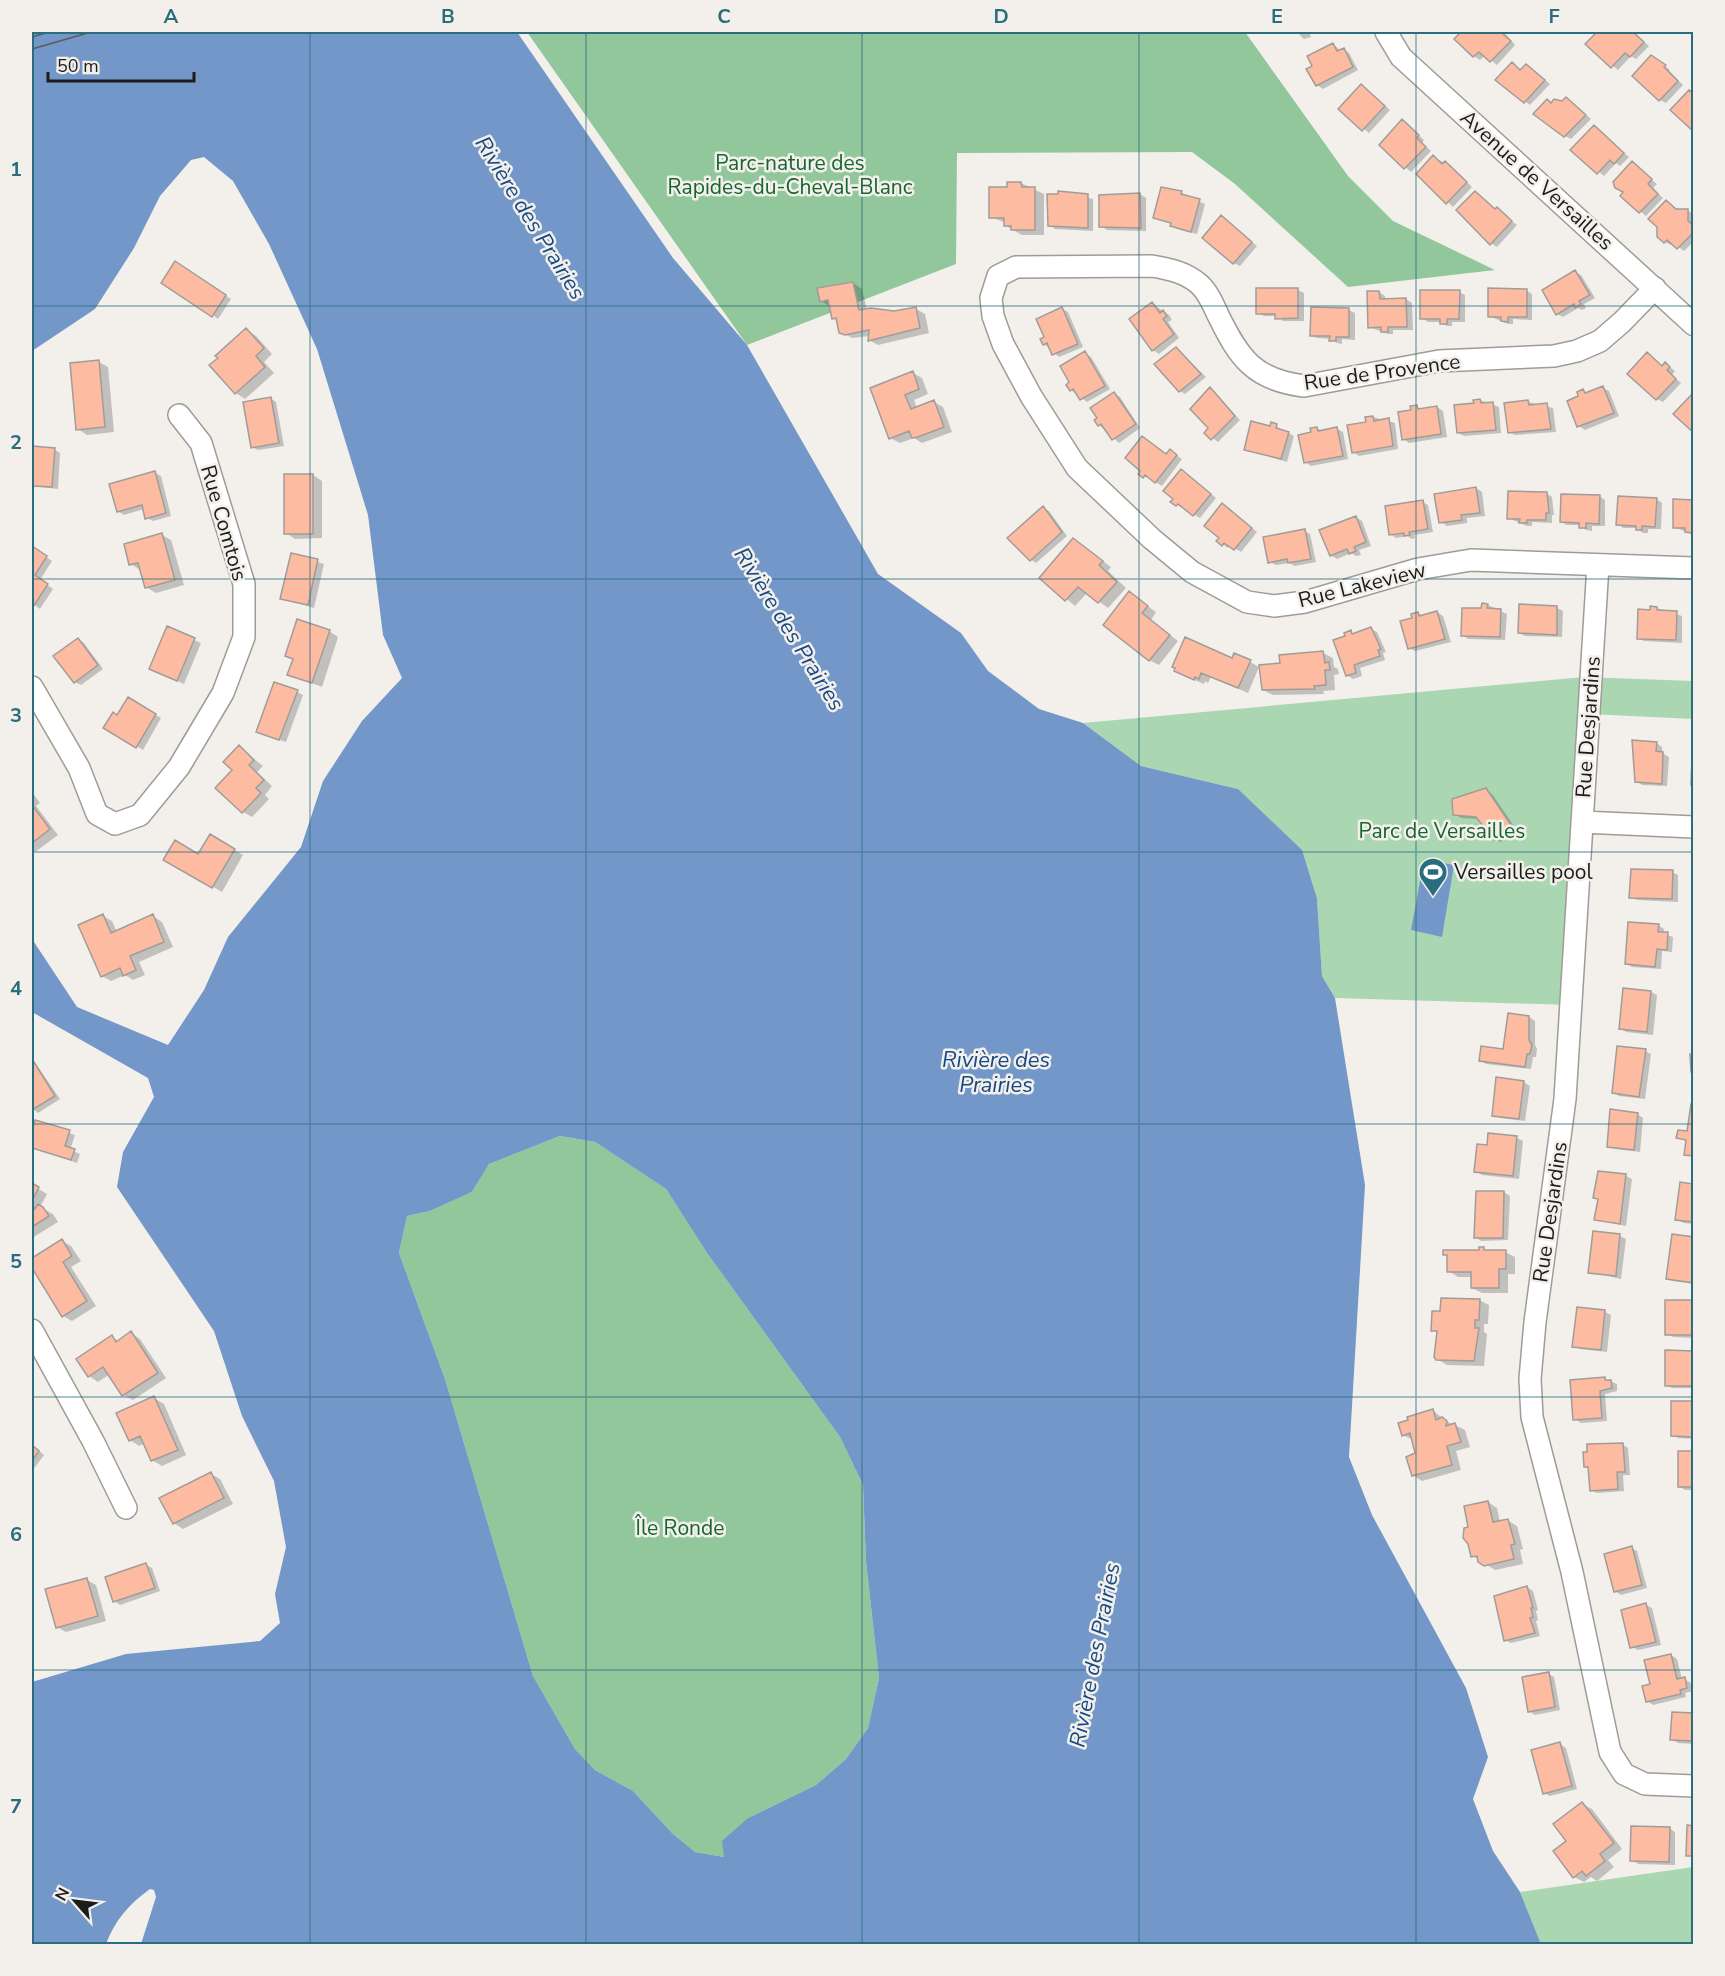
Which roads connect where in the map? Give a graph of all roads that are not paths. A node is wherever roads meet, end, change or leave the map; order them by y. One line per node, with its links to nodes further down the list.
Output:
1 (1386, 32): 3 (street, Avenue de Versailles)
2 (998, 276): 3 (street, Rue de Provence); 6 (street, Rue Lakeview)
3 (1654, 288): 4 (street, Avenue de Versailles)
4 (1694, 325)
5 (178, 415): 8 (street, Rue Comtois)
6 (1598, 565): 7 (street, Rue Lakeview); 9 (street, Rue Desjardins)
7 (1694, 568)
8 (32, 687)
9 (1582, 822): 10 (street); 14 (street, Rue Desjardins)
10 (1694, 827)
11 (32, 1330): 12 (street)
12 (37, 1355): 13 (street)
13 (126, 1508)
14 (1694, 1785)

